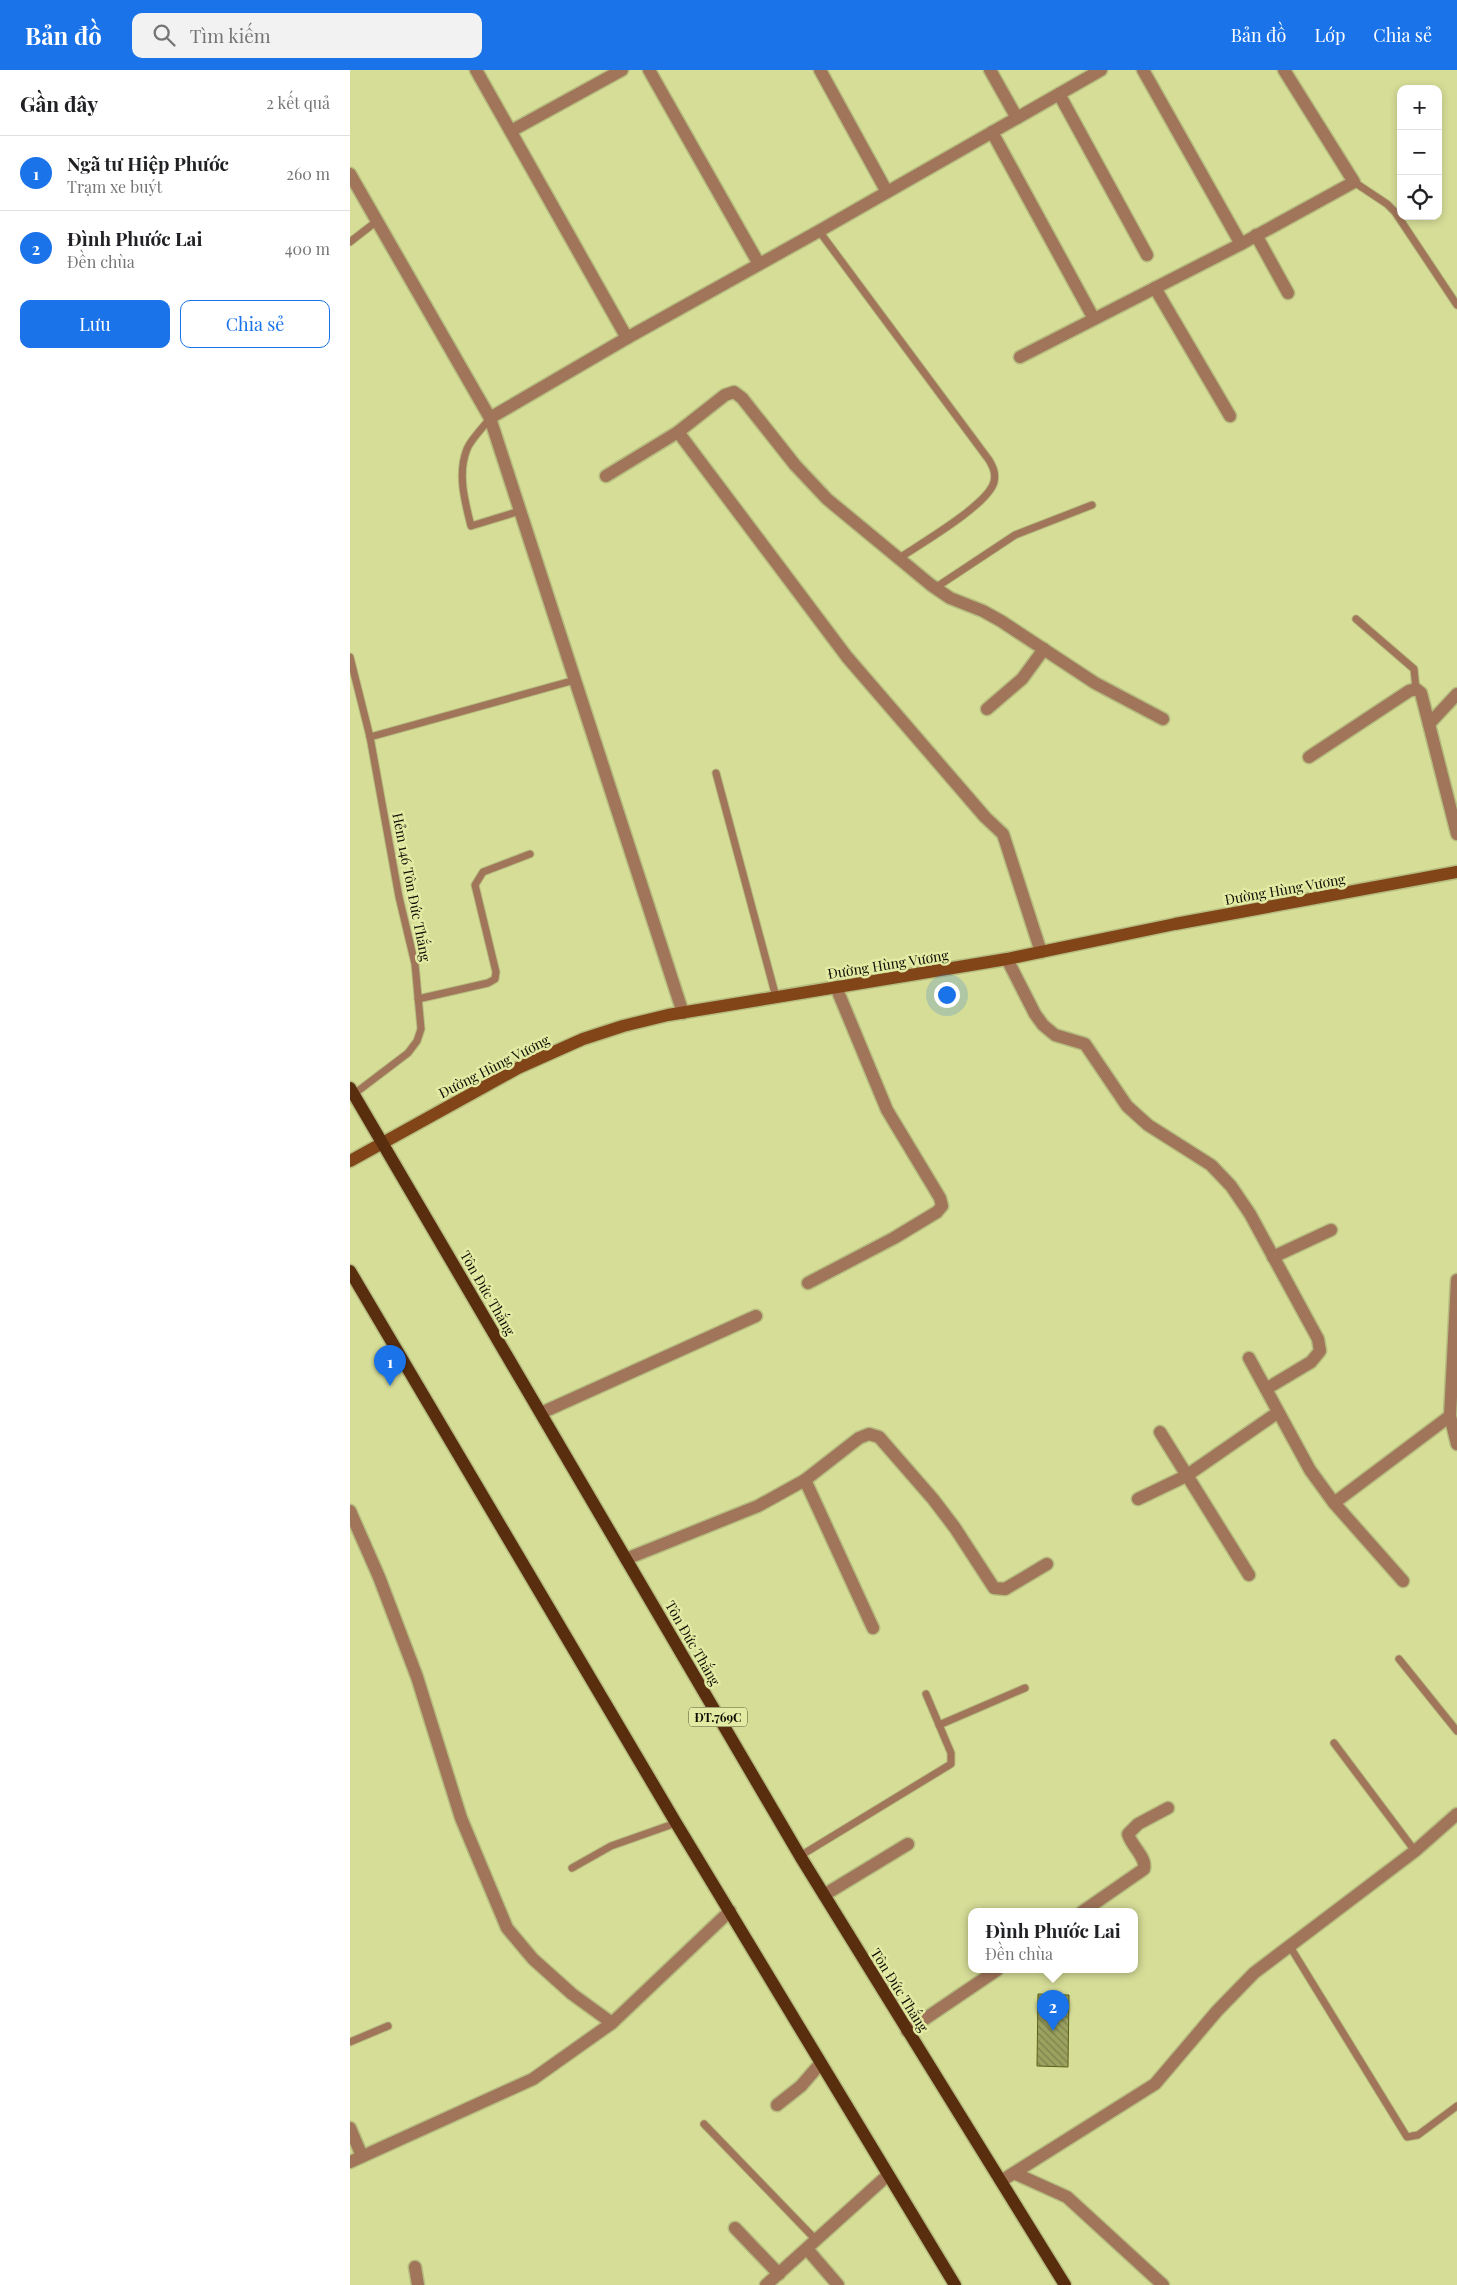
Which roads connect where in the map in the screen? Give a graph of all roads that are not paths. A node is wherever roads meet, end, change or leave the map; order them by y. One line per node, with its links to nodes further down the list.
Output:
1 (476, 70): 11 (street)
2 (622, 70): 11 (street)
3 (649, 70): 22 (street)
4 (820, 70): 15 (street)
5 (990, 70): 10 (street)
6 (1101, 70): 9 (street)
7 (1143, 70): 20 (street)
8 (1284, 70): 14 (street)
9 (1059, 94): 10 (street); 21 (street)
10 (1017, 118): 12 (street)
11 (511, 131): 27 (street)
12 (992, 132): 15 (street); 26 (street)
13 (350, 174): 16 (street)
14 (1354, 182): 18 (street); 25 (lane)
15 (886, 192): 17 (street)
16 (377, 221): 19 (lane); 30 (street)
17 (819, 232): 22 (street); 35 (lane)
18 (1256, 235): 20 (street); 24 (street)
19 (350, 242)
20 (1241, 244): 23 (street)
21 (1147, 255)
22 (759, 264): 27 (street)
23 (1154, 288): 26 (street); 29 (street)
24 (1288, 293)
25 (1457, 305)
26 (1094, 319): 28 (street)
27 (627, 338): 30 (street)
28 (1020, 357)
29 (1230, 416)
30 (490, 418): 34 (street); 34 (lane)
31 (678, 432): 32 (street); 35 (street); 52 (street)
32 (606, 476)
33 (1092, 505): 36 (lane)
34 (520, 511): 40 (street)
35 (898, 559): 36 (street)
36 (935, 588): 38 (street)
37 (1356, 619): 41 (lane)
38 (1044, 649): 43 (street); 44 (street)
39 (350, 657): 46 (lane, Hẻm 146 Tôn Đức Thắng)
40 (575, 680): 46 (lane); 57 (street)
41 (1416, 689): 45 (street); 47 (street)
42 (1457, 694): 45 (street)
43 (987, 709)
44 (1163, 719)
45 (1429, 724): 49 (street)
46 (370, 737): 56 (lane, Hẻm 146 Tôn Đức Thắng)
47 (1309, 757)
48 (716, 773): 55 (lane)
49 (1457, 834)
50 (530, 854): 56 (lane)
51 (1457, 872): 52 (street, Đường Hùng Vương)
52 (1042, 952): 53 (street, Đường Hùng Vương)
53 (1007, 959): 54 (street, Đường Hùng Vương); 62 (street)
54 (836, 987): 55 (street, Đường Hùng Vương); 65 (street)
55 (776, 997): 57 (street, Đường Hùng Vương)
56 (418, 999): 58 (lane, Hẻm 146 Tôn Đức Thắng)
57 (683, 1013): 59 (street, Đường Hùng Vương)
58 (352, 1091): 59 (main road, Tôn Đức Thắng / ĐT.769C)
59 (382, 1142): 60 (street, Đường Hùng Vương); 69 (main road, Tôn Đức Thắng / ĐT.769C)
60 (350, 1161)
61 (1331, 1230): 62 (street)
62 (1273, 1257): 68 (street)
63 (350, 1271): 92 (main road)
64 (1457, 1280): 71 (street)
65 (808, 1283)
66 (756, 1316): 69 (street)
67 (1249, 1358): 68 (street)
68 (1266, 1389): 70 (street)
69 (541, 1413): 79 (main road, Tôn Đức Thắng / ĐT.769C)
70 (1277, 1413): 74 (street); 77 (street)
71 (1450, 1416): 73 (street); 77 (street)
72 (1160, 1432): 74 (street)
73 (1457, 1444)
74 (1186, 1476): 76 (street); 81 (street)
75 (805, 1480): 79 (street); 80 (street); 83 (street)
76 (1138, 1499)
77 (1334, 1503): 82 (street)
78 (350, 1511): 102 (street)
79 (626, 1559): 95 (main road, Tôn Đức Thắng / ĐT.769C)
80 (1047, 1564)
81 (1249, 1575)
82 (1403, 1581)
83 (873, 1628)
84 (1399, 1659): 88 (lane)
85 (1025, 1688): 87 (lane)
86 (926, 1694): 87 (lane)
87 (939, 1725): 95 (lane)
88 (1457, 1731)
89 (1334, 1743): 94 (lane)
90 (1168, 1808): 98 (street)
91 (1457, 1814): 94 (street)
92 (676, 1823): 96 (lane); 99 (main road)
93 (908, 1844): 97 (street)
94 (1415, 1851): 100 (street)
95 (800, 1856): 97 (main road, Tôn Đức Thắng / ĐT.769C)
96 (572, 1868)
97 (824, 1895): 104 (main road, Tôn Đức Thắng / ĐT.769C)
98 (1088, 1908)
99 (730, 1911): 102 (street); 106 (main road)
100 (1289, 1945): 108 (lane); 113 (street)
101 (993, 1973): 104 (street)
102 (612, 2023): 111 (street)
103 (388, 2026): 105 (lane)
104 (908, 2030): 115 (main road, Tôn Đức Thắng / ĐT.769C)
105 (350, 2042)
106 (820, 2064): 107 (street); 114 (main road)
107 (777, 2105)
108 (1457, 2106)
109 (704, 2124): 117 (lane)
110 (350, 2128): 111 (street)
111 (362, 2156): 112 (street)
112 (350, 2162)
113 (1014, 2173): 115 (street); 125 (street)
114 (888, 2175): 117 (street); 123 (main road)
115 (1001, 2181): 124 (main road, Tôn Đức Thắng / ĐT.769C)
116 (735, 2228): 119 (street)
117 (812, 2245): 119 (street); 122 (street)
118 (415, 2267): 120 (street)
119 (778, 2274): 121 (street)
120 (418, 2285)
121 (766, 2285)
122 (838, 2285)
123 (955, 2285)
124 (1065, 2285)
125 (1163, 2285)

